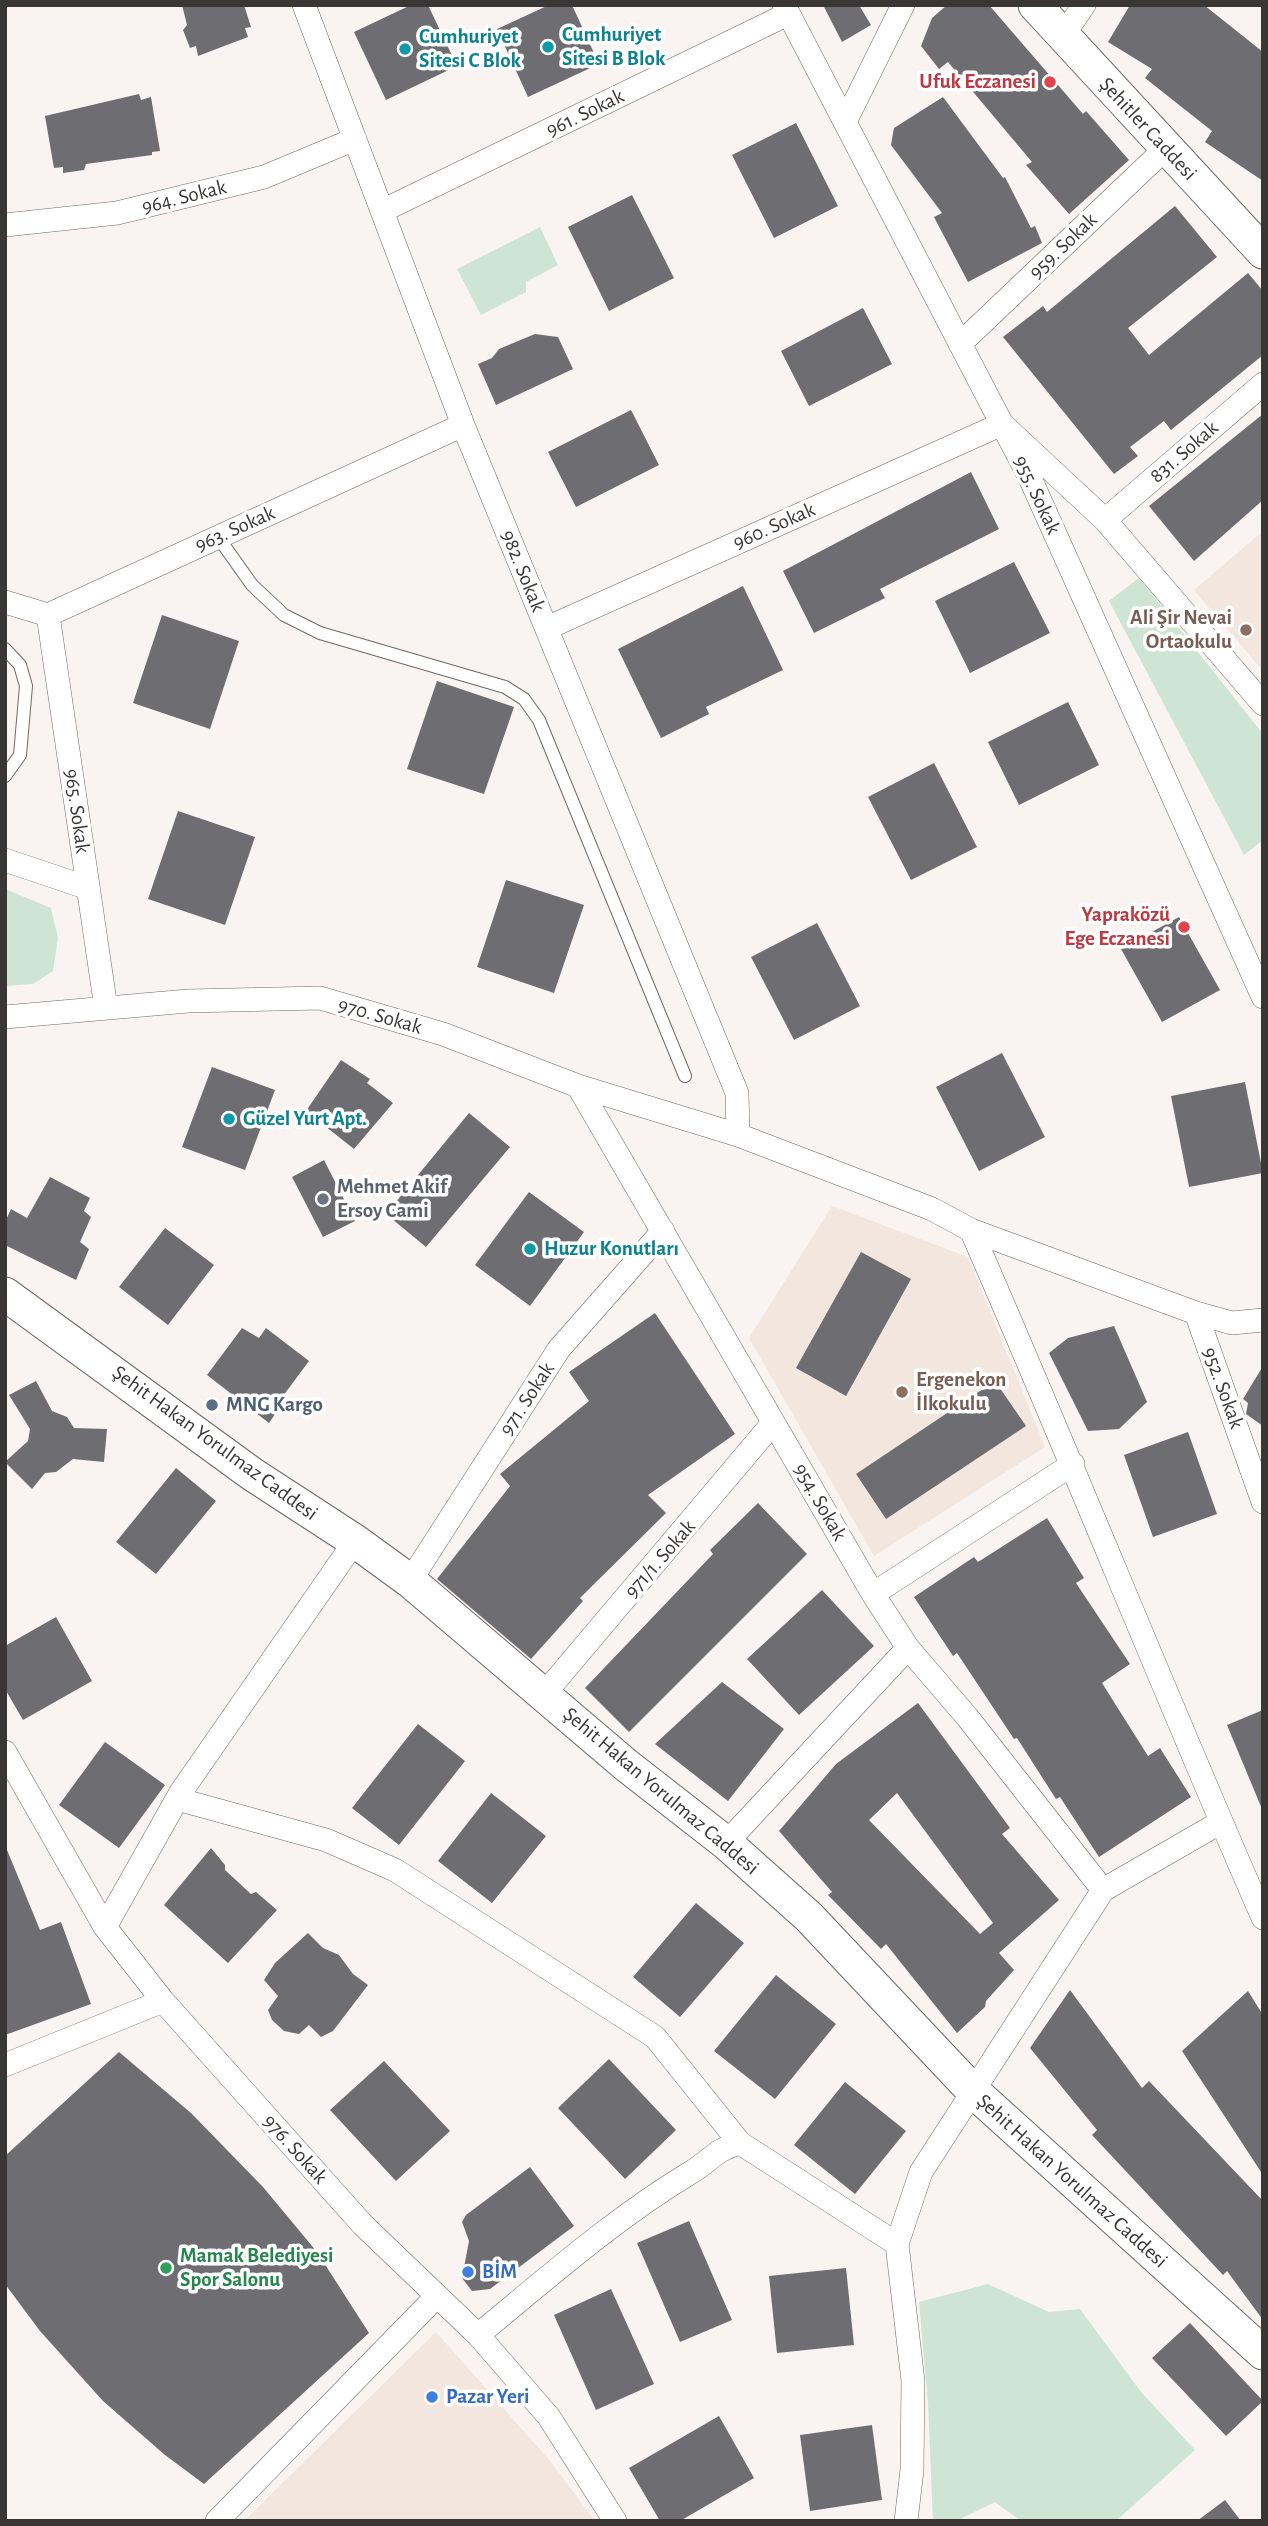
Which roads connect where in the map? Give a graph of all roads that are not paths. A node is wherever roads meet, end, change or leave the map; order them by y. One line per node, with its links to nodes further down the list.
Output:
1 (304, 5): 8 (street, 982. Sokak)
2 (903, 5): 7 (street)
3 (1035, 5): 6 (street, Şehitler Caddesi)
4 (1084, 5): 6 (street)
5 (786, 10): 7 (street, 955. Sokak); 10 (street, 961. Sokak)
6 (1062, 37): 9 (street, Şehitler Caddesi)
7 (845, 122): 13 (street, 955. Sokak)
8 (355, 139): 10 (street, 982. Sokak); 11 (street, 964. Sokak)
9 (1166, 148): 12 (street, Şehitler Caddesi); 13 (street, 959. Sokak)
10 (382, 211): 16 (street, 982. Sokak)
11 (5, 225)
12 (1263, 252)
13 (960, 344): 15 (street, 955. Sokak)
14 (1263, 384): 17 (street, 831. Sokak)
15 (1002, 424): 17 (street); 21 (street, 960. Sokak); 27 (street, 955. Sokak)
16 (463, 425): 18 (street, 963. Sokak); 21 (street, 982. Sokak)
17 (1105, 520): 23 (street)
18 (218, 537): 20 (street, 963. Sokak); 30 (lane)
19 (5, 602): 20 (street)
20 (48, 614): 26 (street, 965. Sokak)
21 (547, 628): 32 (street, 982. Sokak)
22 (5, 649): 24 (lane)
23 (1263, 704)
24 (5, 776)
25 (5, 860): 26 (street)
26 (88, 888): 28 (street, 965. Sokak)
27 (1263, 997)
28 (106, 1008): 29 (street, 970. Sokak); 31 (street, 970. Sokak)
29 (5, 1017)
30 (684, 1076)
31 (578, 1087): 32 (street, 970. Sokak); 34 (street, 954. Sokak)
32 (738, 1135): 33 (street, 970. Sokak)
33 (971, 1230): 36 (street, 970. Sokak); 39 (street)
34 (663, 1231): 38 (street, 954. Sokak); 43 (street, 971. Sokak)
35 (5, 1294): 42 (street, Şehit Hakan Yorulmaz Caddesi)
36 (1196, 1313): 37 (street, 970. Sokak); 40 (street, 952. Sokak)
37 (1263, 1320)
38 (773, 1423): 44 (street, 954. Sokak); 46 (street, 971/1. Sokak)
39 (1073, 1464): 44 (street); 49 (street)
40 (1257, 1470): 41 (street, 952. Sokak)
41 (1263, 1502)
42 (355, 1541): 43 (street, Şehit Hakan Yorulmaz Caddesi); 48 (street)
43 (410, 1581): 46 (street, Şehit Hakan Yorulmaz Caddesi)
44 (873, 1594): 45 (street, 954. Sokak)
45 (908, 1648): 50 (street); 51 (street, 954. Sokak)
46 (545, 1693): 50 (street, Şehit Hakan Yorulmaz Caddesi)
47 (5, 1752): 53 (street, 976. Sokak)
48 (177, 1799): 53 (street); 57 (street)
49 (1221, 1822): 51 (street); 52 (street)
50 (726, 1843): 56 (street, Şehit Hakan Yorulmaz Caddesi)
51 (1103, 1890): 56 (street)
52 (1263, 1918)
53 (105, 1927): 54 (street, 976. Sokak)
54 (163, 2001): 55 (street); 59 (street, 976. Sokak)
55 (5, 2065)
56 (973, 2091): 58 (street); 61 (street, Şehit Hakan Yorulmaz Caddesi)
57 (740, 2143): 58 (street); 60 (street)
58 (897, 2244): 64 (street)
59 (437, 2296): 60 (street, 976. Sokak); 62 (street)
60 (478, 2335): 63 (street, 976. Sokak)
61 (1263, 2353)
62 (217, 2521)
63 (615, 2521)
64 (906, 2521)

